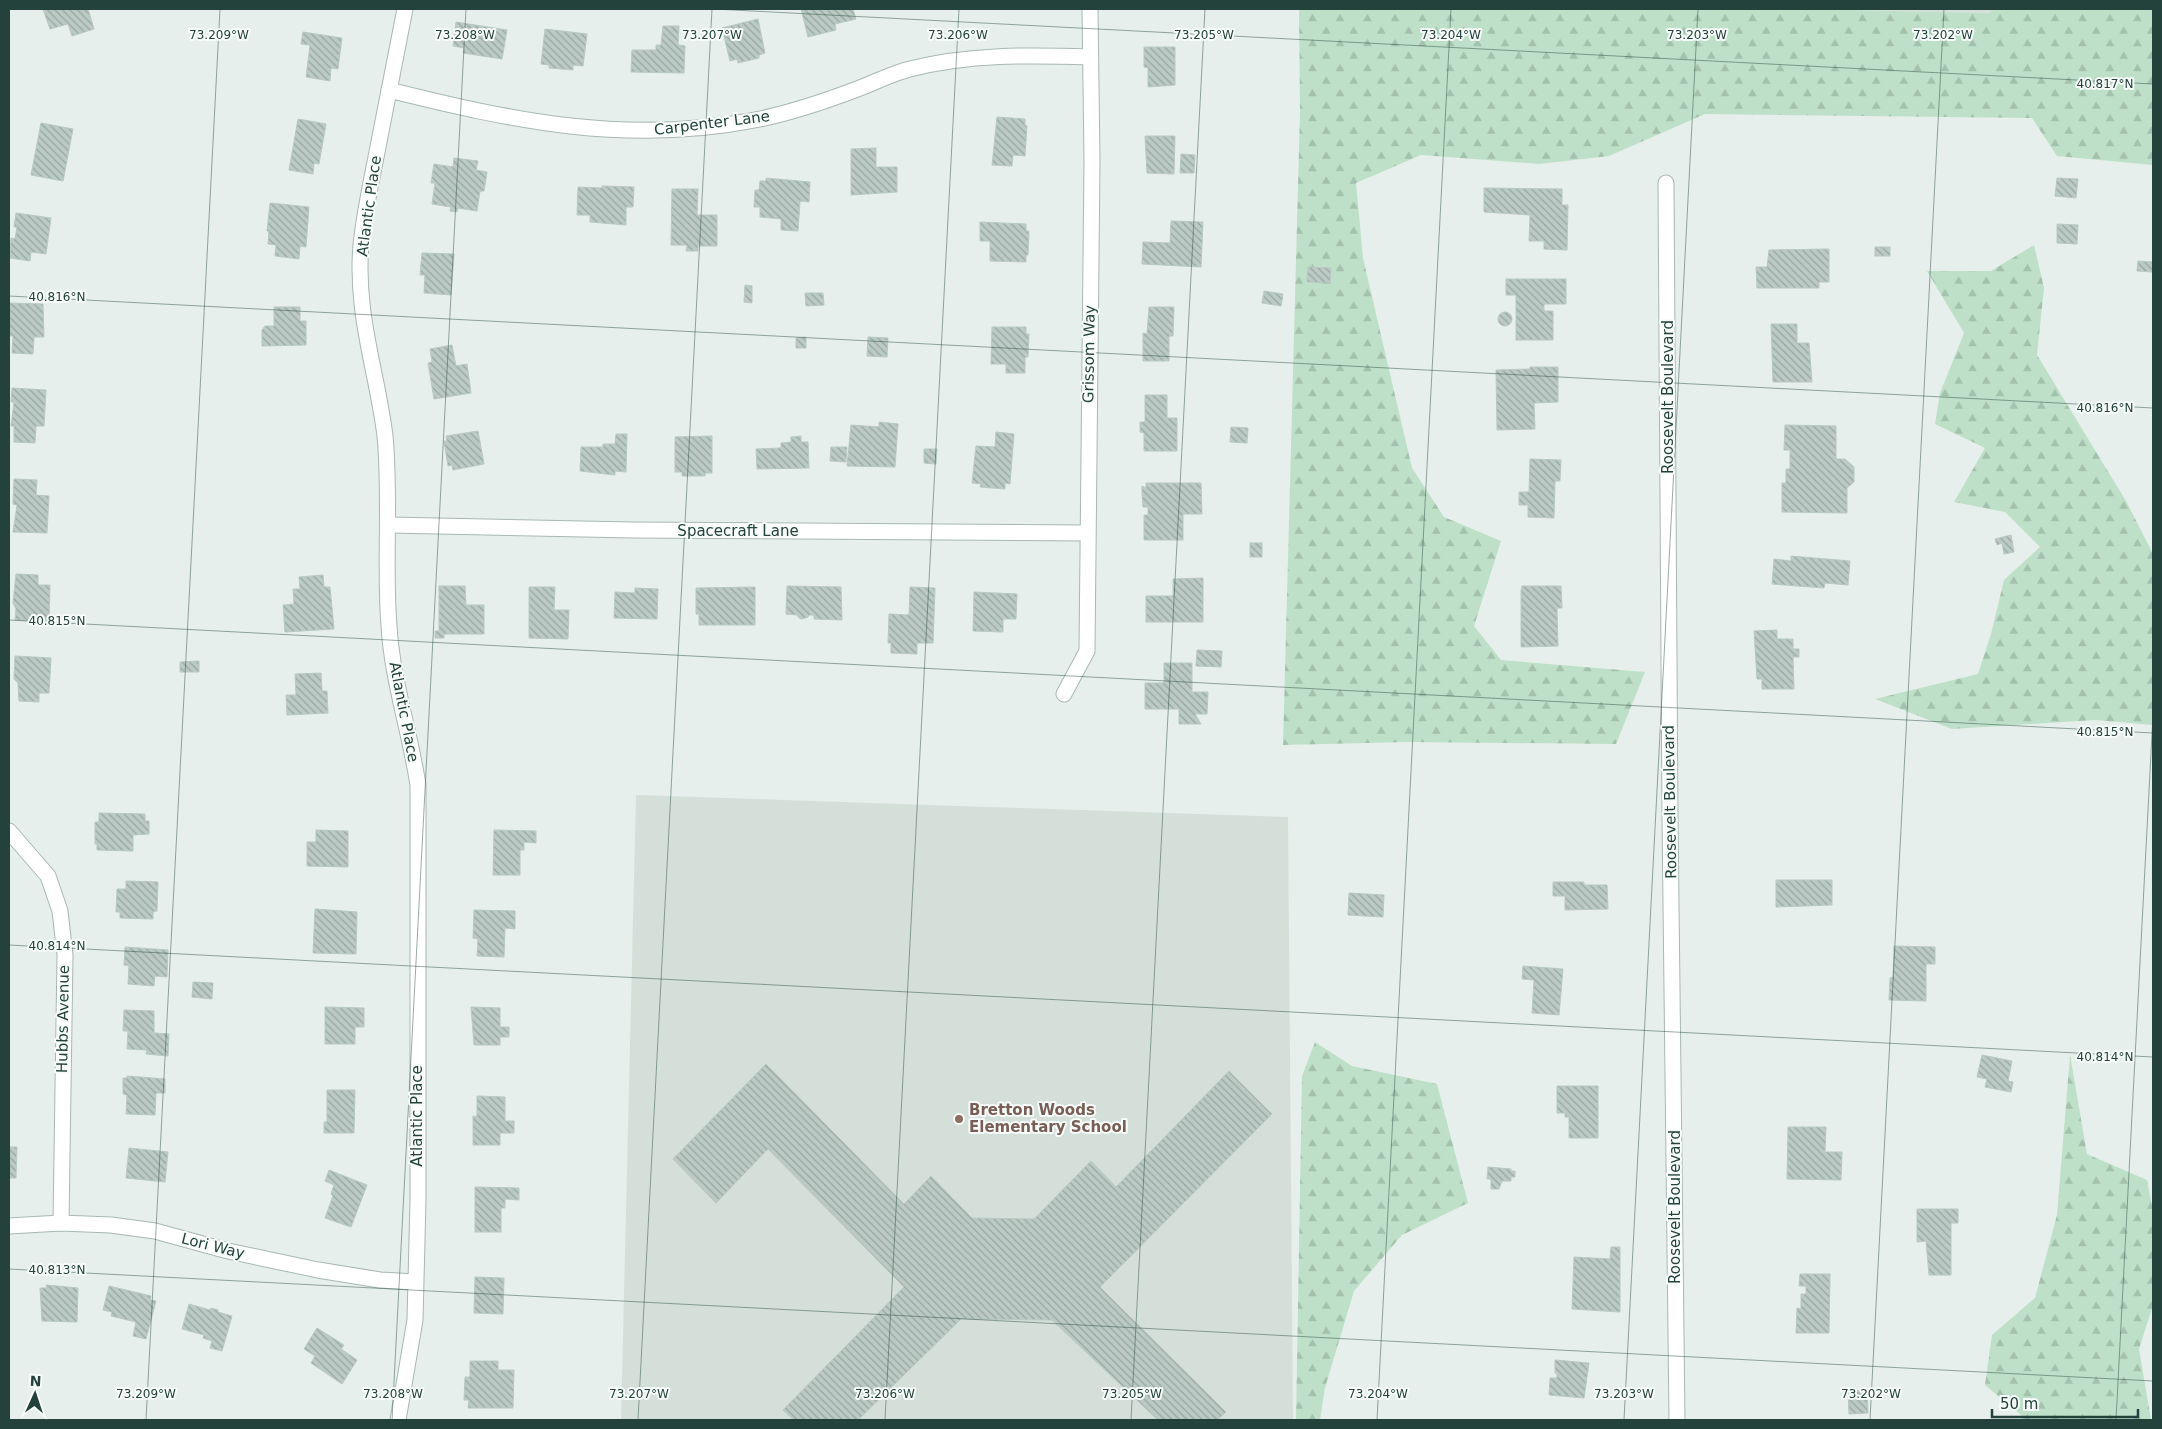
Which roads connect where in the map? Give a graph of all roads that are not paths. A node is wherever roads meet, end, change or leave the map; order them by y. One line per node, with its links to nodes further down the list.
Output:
1 (405, 9): 4 (street, Atlantic Place)
2 (1090, 9): 3 (street, Grissom Way)
3 (1090, 57): 4 (street, Carpenter Lane); 7 (street, Grissom Way)
4 (389, 90): 6 (street, Atlantic Place)
5 (1666, 183): 14 (street, Roosevelt Boulevard)
6 (389, 525): 7 (street, Spacecraft Lane); 12 (street, Atlantic Place)
7 (1087, 534): 8 (street, Grissom Way)
8 (1064, 694)
9 (9, 831): 10 (street, Hubbs Avenue)
10 (61, 1224): 11 (street, Lori Way); 12 (street, Lori Way)
11 (9, 1226)
12 (415, 1282): 13 (street, Atlantic Place)
13 (398, 1420)
14 (1677, 1420)

